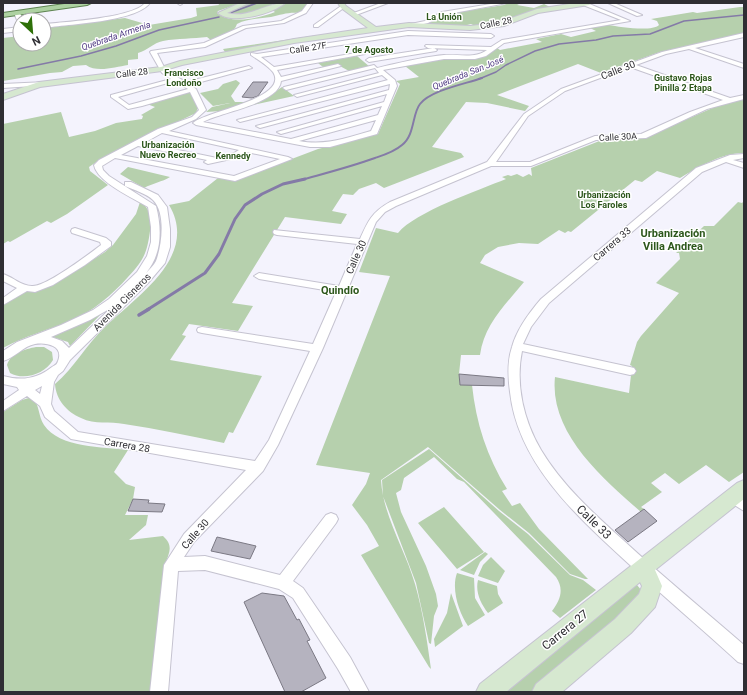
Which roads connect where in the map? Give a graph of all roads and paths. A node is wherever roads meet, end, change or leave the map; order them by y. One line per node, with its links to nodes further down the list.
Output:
1 (74, 3): 11 (main road)
2 (87, 3): 13 (main road)
3 (148, 3): 18 (street)
4 (246, 3): 5 (street)
5 (282, 3)
6 (311, 3): 49 (street)
7 (386, 3): 15 (street)
8 (505, 3): 17 (street)
9 (587, 3): 20 (street, Calle 28); 27 (street)
10 (610, 3): 16 (street)
11 (64, 4): 14 (main road)
12 (342, 5): 15 (street); 19 (street)
13 (43, 12)
14 (3, 14)
15 (354, 14): 22 (street); 24 (street)
16 (639, 15)
17 (422, 24): 20 (street, Calle 28); 21 (street, Calle 28)
18 (52, 25)
19 (316, 26)
20 (477, 28): 25 (street)
21 (409, 29): 22 (street, Calle 28); 25 (street, Calle 27F); 28 (street); 30 (street, Calle 27F)
22 (375, 30): 24 (street, Calle 28)
23 (744, 35): 29 (street, Calle 30)
24 (330, 36): 26 (street, Calle 28)
25 (491, 36): 27 (street)
26 (294, 41): 30 (street); 32 (street, Calle 28)
27 (501, 42): 28 (street); 31 (street)
28 (422, 43): 31 (street); 33 (street); 35 (street)
29 (687, 47): 43 (street, Calle 30); 46 (street)
30 (302, 48): 35 (street); 36 (street, Calle 27F)
31 (492, 49): 37 (street)
32 (248, 50): 36 (street); 49 (street, Calle 28)
33 (434, 50): 37 (street); 39 (street)
34 (364, 54): 42 (street)
35 (308, 55): 38 (street); 42 (street)
36 (256, 56): 41 (street)
37 (444, 57): 51 (street)
38 (287, 58)
39 (370, 60)
40 (272, 61): 41 (street)
41 (265, 62): 50 (street)
42 (316, 62): 44 (street)
43 (629, 65): 64 (street); 86 (street, Calle 30)
44 (292, 66): 50 (street); 53 (street)
45 (338, 66): 53 (street)
46 (744, 66)
47 (374, 67): 58 (street)
48 (249, 68): 56 (street)
49 (162, 69): 52 (street); 55 (street, Calle 28)
50 (273, 69): 53 (street)
51 (384, 73): 54 (street); 61 (street)
52 (176, 79): 56 (street); 59 (street)
53 (278, 80): 58 (street); 68 (street)
54 (392, 81): 60 (street); 65 (street)
55 (50, 84): 57 (street, Calle 28); 62 (street)
56 (186, 84): 59 (street)
57 (3, 86)
58 (286, 88): 61 (street)
59 (193, 89): 71 (street)
60 (391, 91): 66 (street); 67 (street)
61 (297, 95): 65 (street)
62 (3, 97)
63 (744, 97): 64 (street, Calle 30A)
64 (728, 99): 86 (street, Calle 30A)
65 (308, 102): 67 (street); 73 (street)
66 (386, 103): 70 (street); 72 (street)
67 (320, 110): 72 (street); 74 (street)
68 (220, 113): 69 (street); 73 (street)
69 (208, 117): 71 (street); 77 (street)
70 (380, 117): 77 (street); 77 (street)
71 (194, 118): 75 (street)
72 (332, 118): 76 (street)
73 (240, 120): 74 (street)
74 (260, 126): 76 (street)
75 (161, 131): 78 (street); 79 (street)
76 (281, 132): 77 (street)
77 (296, 142)
78 (212, 143): 80 (street); 82 (street)
79 (138, 144): 81 (street); 82 (street)
80 (245, 150): 84 (street); 89 (street)
81 (116, 156): 88 (street); 89 (street)
82 (195, 156): 84 (street)
83 (744, 156): 85 (street, Carrera 33)
84 (214, 160): 89 (street)
85 (726, 160): 87 (street); 100 (street, Carrera 33)
86 (490, 164): 92 (street, Calle 30)
87 (744, 166)
88 (99, 170): 99 (street, Avenida Cisneros); 103 (street, Avenida Cisneros)
89 (197, 171)
90 (75, 231): 95 (street)
91 (277, 232): 92 (street)
92 (364, 242): 96 (street, Calle 30)
93 (259, 276): 96 (street)
94 (3, 278): 95 (street)
95 (25, 288): 97 (street)
96 (342, 290): 101 (street, Calle 30)
97 (3, 302)
98 (202, 330): 101 (street)
99 (21, 345): 102 (street); 103 (street)
100 (518, 347): 104 (street); 114 (street, Calle 33)
101 (317, 348): 110 (street, Calle 30)
102 (4, 355)
103 (64, 359): 105 (street, Avenida Cisneros)
104 (630, 371)
105 (52, 373): 107 (street); 108 (street)
106 (3, 380): 107 (street)
107 (25, 391): 108 (street, Carrera 28); 109 (street)
108 (46, 404): 110 (street, Carrera 28)
109 (3, 407)
110 (258, 467): 113 (street, Calle 30)
111 (740, 497): 114 (street, Carrera 27)
112 (331, 519): 115 (street)
113 (171, 565): 115 (street); 117 (street, Calle 30)
114 (642, 567): 116 (street, Calle 33); 119 (street, Carrera 27); 120 (street)
115 (283, 583): 118 (street)
116 (742, 651)
117 (159, 692)
118 (360, 692)
119 (488, 692)
120 (544, 692)

